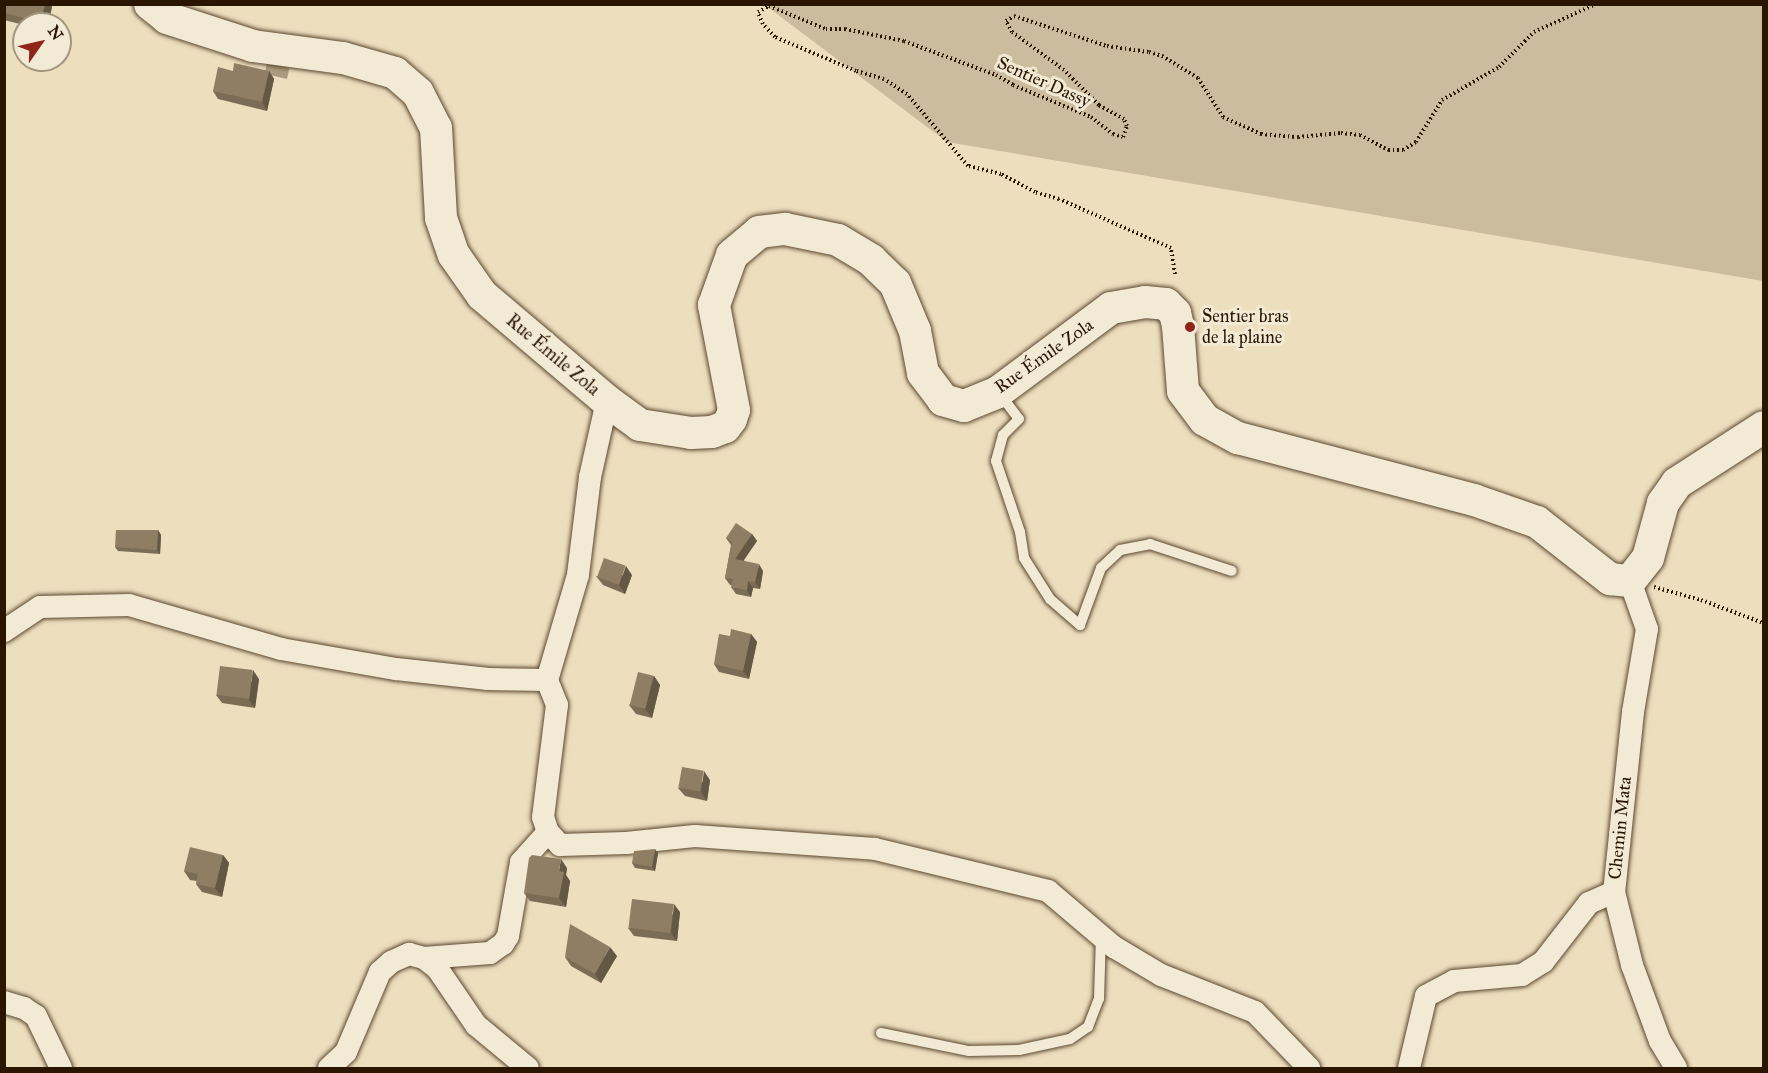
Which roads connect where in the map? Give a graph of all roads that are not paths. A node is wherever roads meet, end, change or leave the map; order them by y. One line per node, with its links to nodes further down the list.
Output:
1 (150, 4): 3 (main road, Rue Émile Zola)
2 (998, 392): 3 (main road, Rue Émile Zola); 5 (lane); 6 (main road, Rue Émile Zola)
3 (607, 401): 8 (street)
4 (1764, 427): 6 (main road)
5 (1232, 572)
6 (1630, 581): 10 (street, Chemin Mata)
7 (4, 631): 8 (street)
8 (547, 680): 9 (street)
9 (548, 832): 11 (street); 12 (street)
10 (1614, 892): 19 (street); 20 (street, Chemin Mata)
11 (1101, 935): 14 (lane); 18 (street)
12 (424, 958): 16 (street); 17 (street)
13 (4, 1002): 15 (street)
14 (881, 1033)
15 (61, 1068)
16 (329, 1068)
17 (528, 1068)
18 (1310, 1068)
19 (1409, 1068)
20 (1676, 1068)

